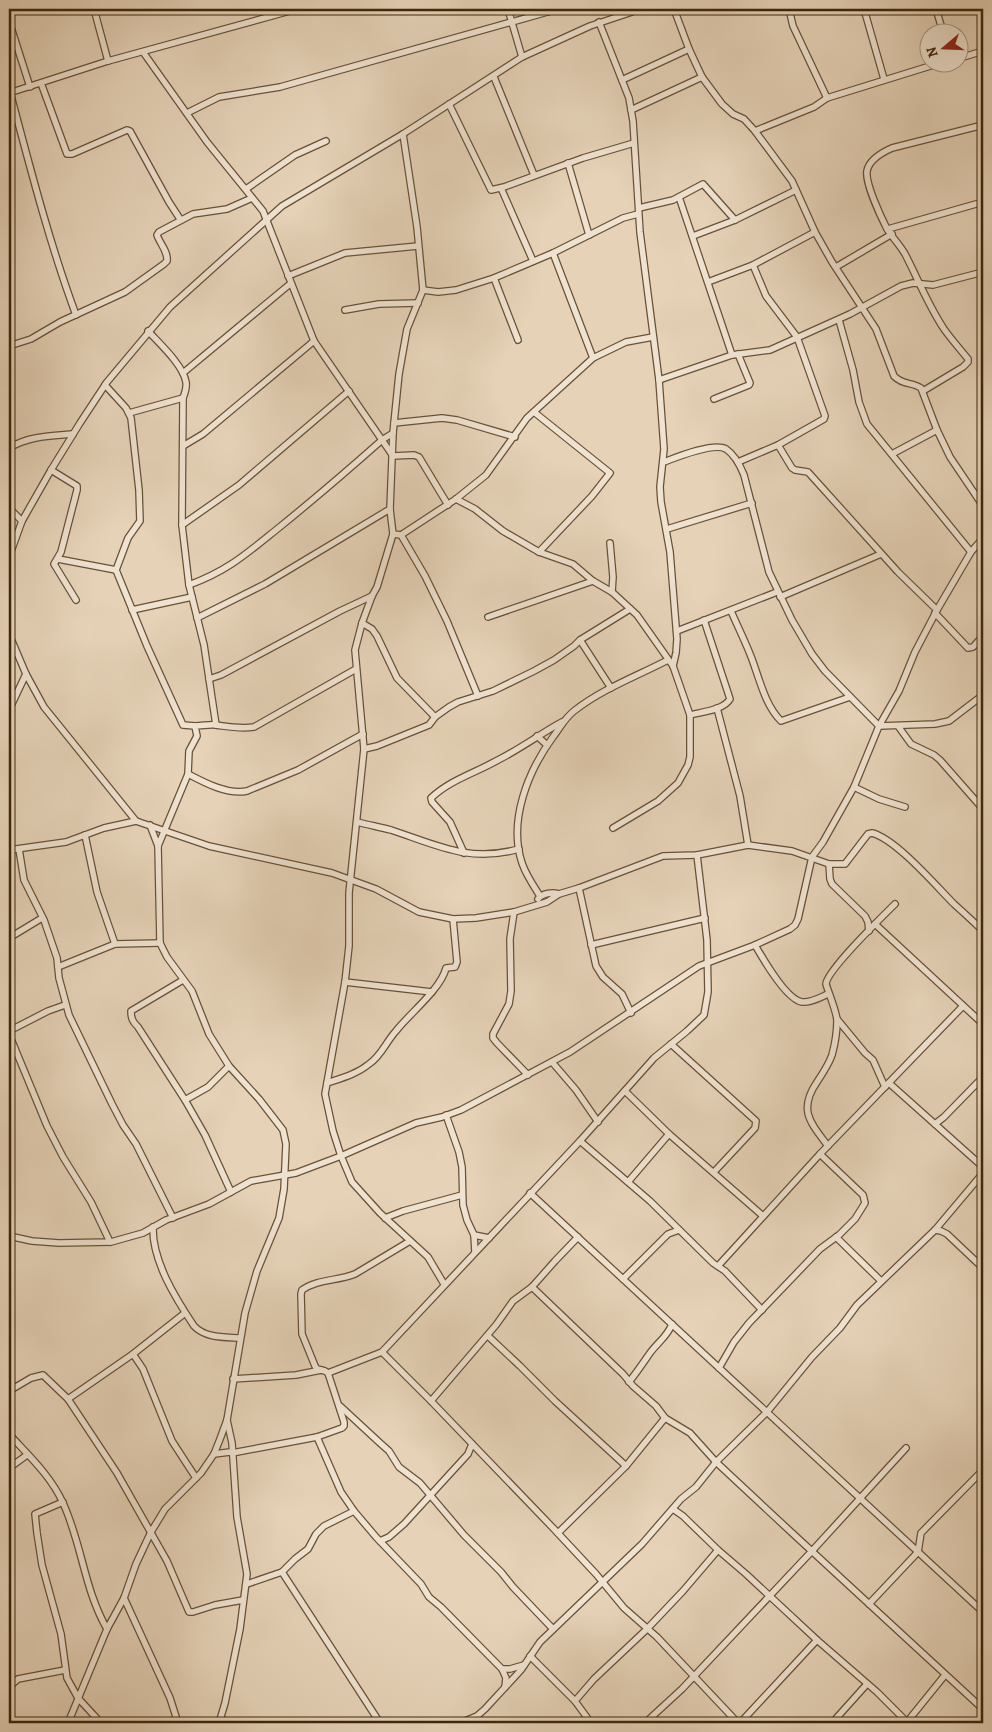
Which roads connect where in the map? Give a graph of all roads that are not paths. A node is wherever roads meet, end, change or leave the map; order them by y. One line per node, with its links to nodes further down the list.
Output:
1 (94, 9): 20 (street)
2 (297, 9): 10 (street)
3 (508, 9): 12 (street)
4 (558, 9): 12 (street)
5 (635, 9): 13 (street)
6 (674, 9): 15 (street)
7 (789, 9): 29 (street)
8 (864, 9): 24 (street)
9 (936, 9): 14 (street)
10 (283, 11): 17 (street)
11 (9, 20): 27 (street)
12 (512, 22): 19 (street); 32 (street)
13 (599, 22): 19 (street); 25 (street)
14 (940, 22)
15 (689, 49): 23 (street); 25 (street)
16 (983, 51): 18 (street)
17 (143, 52): 20 (street); 32 (street)
18 (970, 55)
19 (522, 57): 22 (street)
20 (108, 61): 26 (street)
21 (920, 69): 24 (street)
22 (494, 76): 30 (street); 39 (street)
23 (702, 77): 31 (street); 34 (street)
24 (884, 79): 29 (street)
25 (622, 80): 31 (street)
26 (41, 83): 27 (street); 47 (street)
27 (30, 87): 28 (street)
28 (9, 93): 69 (street)
29 (826, 98): 34 (street)
30 (449, 104): 35 (street); 40 (street)
31 (631, 110): 37 (street)
32 (187, 113): 41 (street)
33 (983, 124): 51 (street)
34 (756, 131): 42 (street)
35 (403, 134): 48 (street); 54 (street)
36 (326, 140): 41 (street)
37 (634, 143): 38 (street); 46 (street)
38 (568, 164): 39 (street); 52 (street)
39 (534, 175): 40 (street)
40 (501, 188): 56 (street)
41 (246, 189): 44 (street)
42 (796, 190): 49 (street); 50 (street)
43 (679, 197): 46 (street); 49 (street); 53 (street)
44 (252, 198): 47 (street); 48 (street)
45 (983, 202): 51 (street)
46 (638, 211): 52 (street); 72 (street)
47 (180, 219): 69 (street)
48 (267, 220): 60 (street); 71 (street)
49 (735, 220): 53 (street)
50 (815, 232): 57 (street); 58 (street)
51 (890, 232): 58 (street); 63 (street)
52 (589, 235): 55 (street)
53 (693, 236): 62 (street)
54 (418, 246): 60 (street); 65 (street)
55 (553, 253): 56 (street); 78 (street)
56 (533, 262): 61 (street)
57 (753, 265): 62 (street); 73 (street)
58 (836, 268): 67 (street)
59 (983, 272): 63 (street)
60 (288, 276): 64 (street)
61 (494, 278): 65 (street); 74 (street)
62 (708, 282): 77 (street)
63 (919, 283): 67 (street); 83 (street)
64 (290, 284): 75 (street); 79 (street)
65 (422, 290): 66 (street)
66 (418, 303): 68 (street); 88 (street)
67 (862, 307): 70 (street); 83 (street)
68 (345, 310)
69 (76, 315): 76 (street)
70 (839, 320): 73 (street); 97 (street)
71 (148, 331): 79 (street); 81 (street)
72 (653, 337): 78 (street); 80 (street)
73 (797, 337): 77 (street); 94 (street)
74 (518, 340)
75 (314, 342): 82 (street); 95 (street)
76 (9, 344)
77 (735, 355): 80 (street); 85 (street)
78 (593, 358): 86 (street)
79 (183, 373): 84 (street)
80 (660, 380): 99 (street)
81 (106, 384): 87 (street); 91 (street)
82 (349, 391): 93 (street); 109 (street)
83 (922, 391): 89 (street)
84 (183, 398): 87 (street); 95 (street)
85 (714, 399)
86 (534, 412): 92 (street); 115 (street)
87 (129, 413): 120 (street)
88 (394, 424): 90 (street); 92 (street)
89 (937, 430): 97 (street); 105 (street)
90 (393, 433): 93 (street); 98 (street)
91 (73, 434): 96 (street); 101 (street)
92 (515, 437): 102 (street)
93 (382, 440): 98 (street); 122 (street)
94 (778, 444): 100 (street); 117 (street)
95 (183, 446): 109 (street)
96 (9, 448)
97 (892, 454): 116 (street)
98 (393, 456): 104 (street); 107 (street)
99 (664, 462): 100 (street); 110 (street)
100 (738, 462): 103 (street)
101 (51, 470): 108 (street); 119 (street)
102 (456, 499): 104 (street); 115 (street)
103 (752, 503): 110 (street); 124 (street)
104 (448, 505): 112 (street)
105 (983, 506)
106 (9, 508): 108 (street)
107 (390, 510): 111 (street); 133 (street)
108 (22, 522): 118 (street)
109 (182, 525): 122 (street)
110 (667, 529): 136 (street)
111 (393, 534): 112 (street); 125 (street)
112 (401, 535): 147 (street)
113 (983, 538): 116 (street)
114 (610, 544): 123 (street)
115 (539, 552): 121 (street)
116 (970, 552): 131 (street)
117 (881, 554): 124 (street); 131 (street)
118 (9, 557)
119 (58, 559): 120 (street); 127 (street)
120 (116, 570): 129 (street)
121 (593, 581): 123 (street); 132 (street)
122 (189, 585): 126 (street)
123 (612, 592): 128 (street)
124 (779, 595): 130 (street); 148 (street)
125 (372, 596): 135 (street); 144 (street)
126 (192, 597): 129 (street); 133 (street)
127 (76, 600)
128 (630, 609): 139 (street); 140 (street)
129 (132, 610): 155 (street)
130 (731, 610): 134 (street); 148 (street)
131 (936, 611): 138 (street); 156 (street)
132 (488, 617)
133 (197, 618): 144 (street)
134 (704, 620): 136 (street); 149 (street)
135 (362, 623): 142 (street); 152 (street)
136 (677, 630): 141 (street)
137 (9, 634): 143 (street)
138 (983, 636)
139 (580, 640): 145 (street); 147 (street)
140 (668, 660): 141 (street); 145 (street)
141 (673, 666): 151 (street)
142 (356, 669): 154 (street); 158 (street)
143 (26, 674): 150 (street); 166 (street)
144 (209, 679): 154 (street)
145 (611, 688): 153 (street)
146 (983, 695): 157 (street)
147 (478, 696): 152 (street)
148 (850, 697): 156 (street)
149 (717, 708): 151 (street); 172 (street)
150 (9, 710)
151 (690, 714): 169 (street)
152 (435, 717): 161 (street)
153 (562, 722): 159 (street); 160 (street)
154 (216, 725): 155 (street)
155 (195, 726): 162 (street)
156 (879, 726): 157 (street); 163 (street)
157 (898, 726): 165 (street)
158 (363, 734): 161 (street); 162 (street)
159 (536, 736): 160 (street); 177 (street)
160 (547, 746): 175 (street)
161 (364, 749): 167 (street)
162 (188, 774): 170 (street)
163 (854, 787): 164 (street); 179 (street)
164 (905, 807)
165 (983, 809)
166 (136, 821): 168 (street); 171 (street)
167 (357, 822): 177 (street); 181 (street)
168 (150, 825): 170 (street); 173 (street)
169 (613, 828)
170 (164, 830): 173 (street); 181 (street)
171 (86, 835): 174 (street); 196 (street)
172 (748, 845): 178 (street); 179 (street)
173 (158, 846): 195 (street)
174 (19, 849): 176 (street); 188 (street)
175 (519, 849): 177 (street); 184 (street)
176 (9, 850)
177 (464, 853)
178 (697, 855): 182 (street); 189 (street)
179 (812, 857): 180 (street); 198 (street)
180 (829, 864): 192 (street); 193 (street)
181 (351, 879): 190 (street); 202 (street)
182 (578, 888): 183 (street); 197 (street)
183 (559, 894): 184 (street); 186 (street)
184 (540, 896): 186 (street)
185 (895, 904): 191 (street)
186 (534, 905): 187 (street)
187 (514, 912): 190 (street); 214 (street)
188 (42, 918): 194 (street); 200 (street)
189 (705, 918): 197 (street); 199 (street)
190 (452, 919): 203 (street)
191 (875, 924): 192 (street); 206 (street)
192 (869, 931): 204 (street)
193 (983, 931)
194 (9, 938)
195 (160, 942): 196 (street); 201 (street)
196 (115, 944): 200 (street)
197 (591, 945): 207 (street)
198 (755, 946): 199 (street); 204 (street)
199 (708, 962): 207 (street); 211 (street)
200 (58, 967): 205 (street)
201 (183, 980): 213 (street); 219 (street)
202 (345, 982): 203 (street); 216 (street)
203 (432, 992): 216 (street)
204 (828, 994): 208 (street)
205 (65, 1004): 210 (street); 237 (street)
206 (963, 1006): 209 (street); 217 (street)
207 (631, 1013): 212 (street)
208 (837, 1019): 217 (street); 225 (street)
209 (983, 1024)
210 (9, 1033): 252 (street)
211 (670, 1044): 218 (street); 229 (street)
212 (552, 1062): 214 (street); 221 (street)
213 (228, 1066): 219 (street); 230 (street)
214 (528, 1075): 220 (street)
215 (983, 1077): 222 (street)
216 (327, 1084): 227 (street)
217 (887, 1085): 222 (street); 225 (street)
218 (625, 1091): 221 (street); 223 (street)
219 (185, 1100): 233 (street)
220 (446, 1116): 227 (street); 235 (street)
221 (598, 1122): 224 (street)
222 (935, 1124): 228 (street)
223 (669, 1134): 229 (street); 232 (street)
224 (580, 1141): 232 (street); 234 (street)
225 (828, 1146): 226 (street)
226 (820, 1154): 236 (street); 248 (street)
227 (341, 1156): 230 (street); 238 (street)
228 (983, 1167)
229 (714, 1172): 236 (street)
230 (285, 1175): 233 (street); 266 (street)
231 (982, 1177): 242 (street)
232 (628, 1182): 239 (street)
233 (231, 1192): 237 (street)
234 (530, 1193): 247 (street); 250 (street)
235 (462, 1195): 238 (street); 245 (street)
236 (763, 1216): 254 (street)
237 (173, 1218): 240 (street)
238 (385, 1218): 251 (street)
239 (670, 1222): 241 (street); 244 (street)
240 (153, 1227): 243 (street); 249 (street)
241 (679, 1230): 244 (street); 254 (street)
242 (935, 1230): 255 (street); 257 (street)
243 (143, 1233): 249 (street); 252 (street)
244 (668, 1234): 256 (street)
245 (474, 1235): 250 (street); 253 (street)
246 (9, 1236): 252 (street)
247 (578, 1237): 256 (street); 259 (street)
248 (836, 1237): 257 (street); 260 (street)
249 (153, 1238): 261 (street)
250 (489, 1238): 253 (street)
251 (410, 1241): 258 (street); 270 (street)
252 (110, 1242)
253 (475, 1252): 258 (street)
254 (718, 1266): 260 (street)
255 (983, 1268)
256 (623, 1279): 262 (street)
257 (882, 1281): 278 (street)
258 (444, 1284): 267 (street)
259 (532, 1288): 265 (street); 273 (street)
260 (762, 1310): 269 (street)
261 (185, 1313): 266 (street); 268 (street)
262 (672, 1324): 263 (street); 264 (street)
263 (670, 1331): 264 (street); 273 (street)
264 (679, 1331): 269 (street)
265 (488, 1336): 276 (street); 291 (street)
266 (240, 1338): 272 (street)
267 (382, 1352): 271 (street); 276 (street)
268 (134, 1354): 275 (street); 294 (street)
269 (719, 1368): 278 (street)
270 (321, 1370): 271 (street); 272 (street)
271 (328, 1373): 277 (street)
272 (234, 1379): 280 (street)
273 (629, 1382): 279 (street)
274 (9, 1391): 275 (street)
275 (68, 1399): 300 (street)
276 (431, 1401): 283 (street)
277 (339, 1404): 282 (street); 295 (street)
278 (767, 1412): 290 (street); 296 (street)
279 (665, 1418): 290 (street); 291 (street)
280 (227, 1420): 286 (street); 287 (street)
281 (9, 1434): 289 (street)
282 (317, 1437): 286 (street); 299 (street)
283 (472, 1444): 285 (street); 288 (street)
284 (906, 1448): 296 (street)
285 (480, 1452): 288 (street); 301 (street)
286 (232, 1453): 287 (street); 308 (street)
287 (214, 1454): 294 (street)
288 (468, 1454): 295 (street)
289 (27, 1455): 292 (street); 297 (street)
290 (716, 1462): 298 (street); 304 (street)
291 (626, 1466): 301 (street)
292 (9, 1468)
293 (983, 1470): 305 (street)
294 (196, 1478): 300 (street)
295 (430, 1494): 302 (street); 316 (street)
296 (860, 1497): 304 (street); 305 (street)
297 (63, 1502): 314 (street); 321 (street)
298 (673, 1509): 303 (street); 307 (street)
299 (354, 1511): 302 (street); 306 (street)
300 (151, 1532): 310 (street); 311 (street)
301 (558, 1533): 307 (street)
302 (380, 1542): 320 (street)
303 (718, 1550): 309 (street); 315 (street)
304 (812, 1551): 309 (street); 312 (street)
305 (918, 1552): 312 (street); 313 (street)
306 (282, 1572): 308 (street); 330 (street)
307 (603, 1582): 315 (street); 316 (street)
308 (247, 1584): 311 (street)
309 (769, 1595): 317 (street); 322 (street)
310 (124, 1598): 314 (street); 333 (street)
311 (243, 1600): 334 (street)
312 (869, 1604): 323 (street)
313 (983, 1612)
314 (107, 1629): 327 (street)
315 (647, 1629): 322 (street); 328 (street)
316 (553, 1630): 318 (street)
317 (817, 1640): 324 (street); 339 (street)
318 (530, 1656): 319 (street); 328 (street)
319 (524, 1665): 320 (street); 326 (street)
320 (502, 1669): 326 (street)
321 (65, 1670): 325 (street); 327 (street)
322 (693, 1675): 338 (street); 339 (street)
323 (945, 1675): 329 (street); 341 (street)
324 (867, 1684): 340 (street); 341 (street)
325 (9, 1687)
326 (505, 1687): 336 (street)
327 (78, 1698): 331 (street); 332 (street)
328 (575, 1701): 337 (street)
329 (983, 1709)
330 (379, 1721): 335 (street)
331 (68, 1723)
332 (101, 1723)
333 (178, 1723)
334 (219, 1723)
335 (362, 1723)
336 (460, 1723)
337 (591, 1723)
338 (646, 1723)
339 (739, 1723)
340 (832, 1723)
341 (908, 1723)

